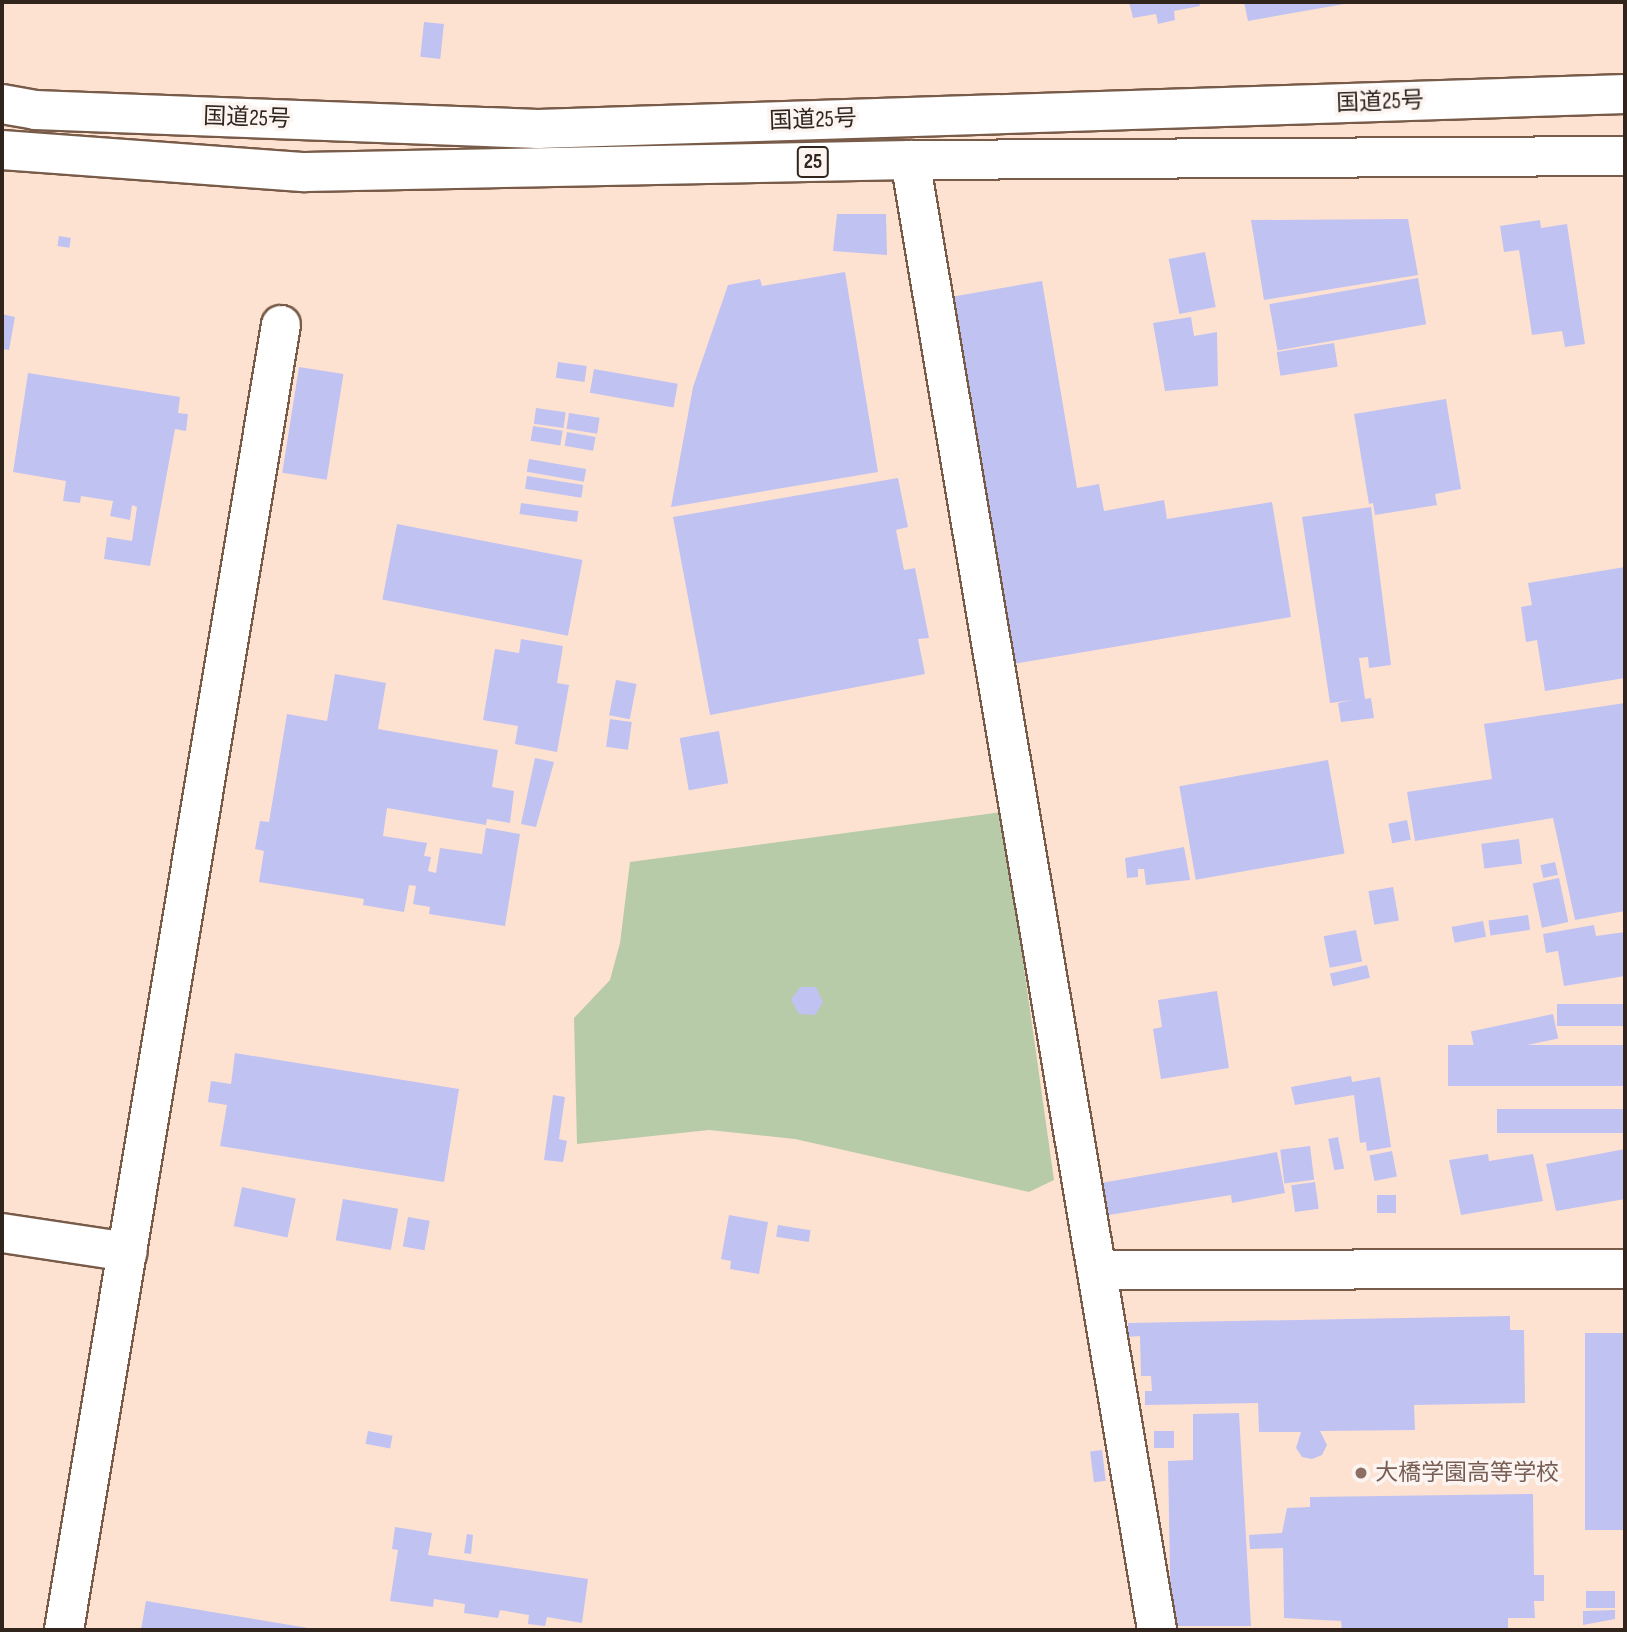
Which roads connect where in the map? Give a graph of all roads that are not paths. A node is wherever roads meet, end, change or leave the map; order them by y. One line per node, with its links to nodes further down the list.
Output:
1 (1624, 94): 2 (main road, 国道25号 / 25)
2 (2, 104)
3 (2, 150): 5 (main road, 国道25号 / 25)
4 (1625, 156): 5 (main road, 国道25号 / 25)
5 (910, 160): 10 (main road)
6 (281, 325): 8 (main road)
7 (2, 1233): 8 (main road)
8 (128, 1252): 11 (main road)
9 (1625, 1269): 10 (main road)
10 (1097, 1270): 12 (main road)
11 (64, 1630)
12 (1157, 1630)

